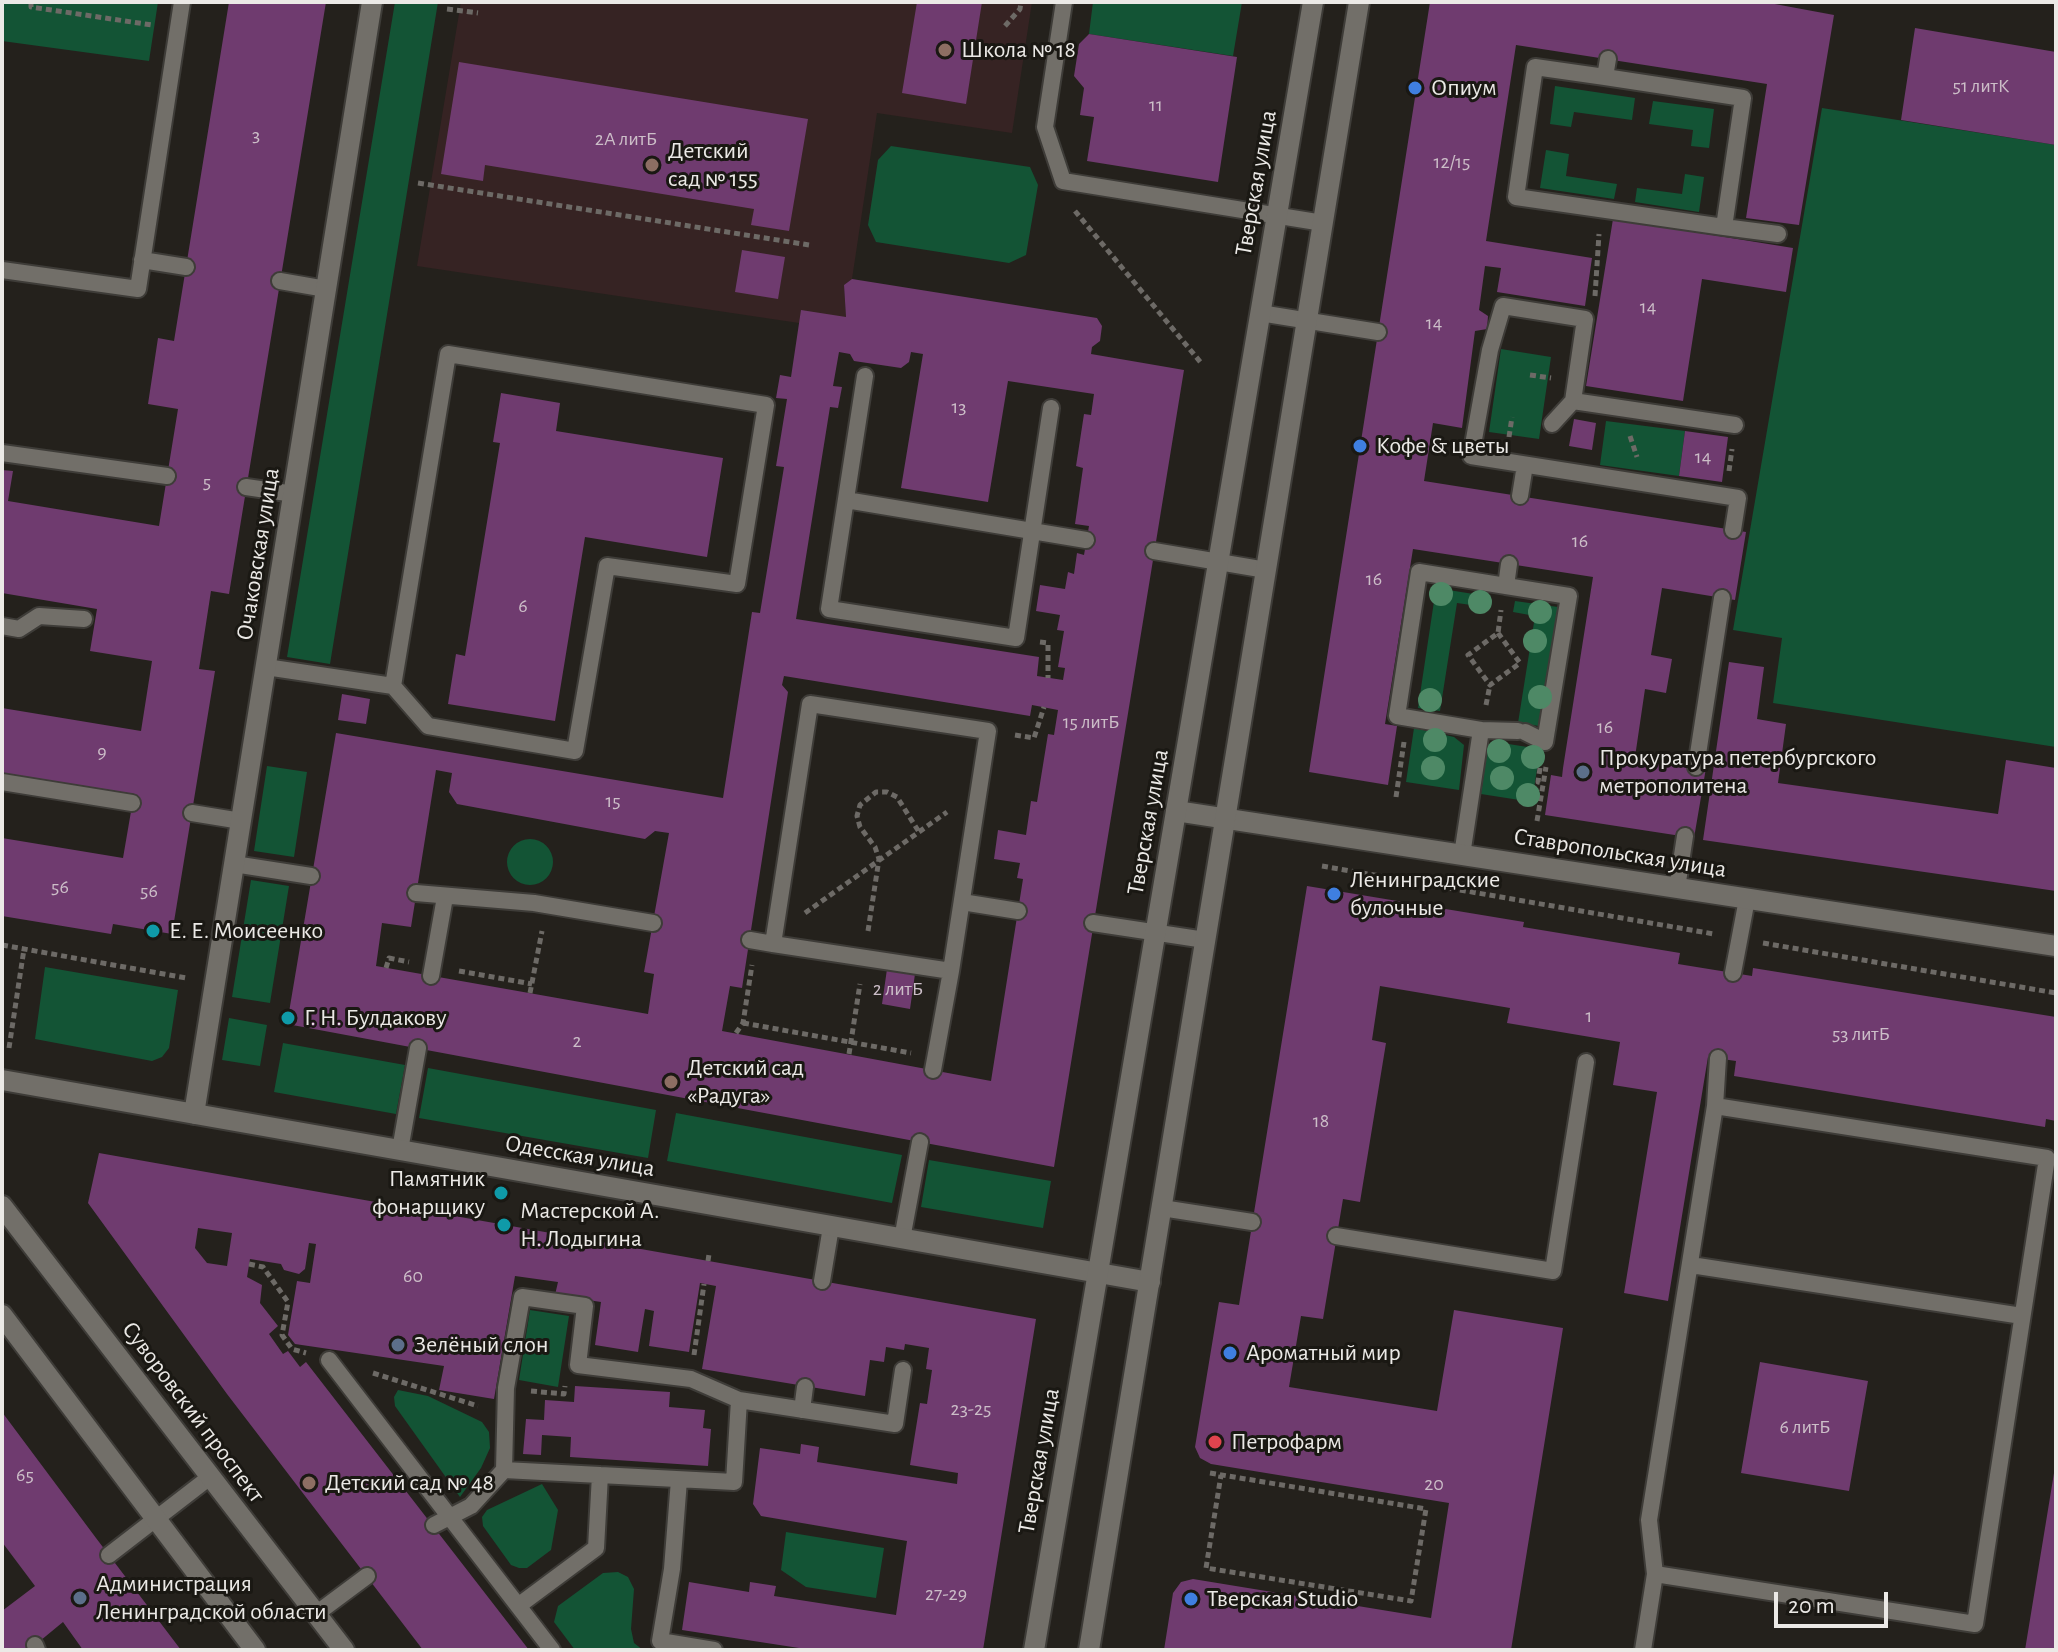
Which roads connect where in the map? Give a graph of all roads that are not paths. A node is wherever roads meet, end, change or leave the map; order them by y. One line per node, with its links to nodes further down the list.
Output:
1 (182, 2): 12 (lane)
2 (372, 2): 16 (street, Очаковская улица)
3 (1064, 2): 8 (lane)
4 (1313, 2): 8 (street, Тверская улица)
5 (1359, 2): 9 (street)
6 (1608, 59): 7 (lane)
7 (1605, 77): 10 (lane); 10 (lane)
8 (1277, 215): 9 (lane); 17 (street, Тверская улица)
9 (1323, 223): 18 (street)
10 (1724, 227): 11 (lane)
11 (1778, 234)
12 (142, 260): 13 (lane); 14 (lane)
13 (186, 267)
14 (2, 270)
15 (280, 281): 16 (lane)
16 (326, 289): 31 (street, Очаковская улица)
17 (1260, 313): 18 (lane); 38 (street, Тверская улица)
18 (1307, 321): 19 (lane); 40 (street)
19 (1378, 332)
20 (1473, 347): 21 (lane)
21 (1490, 350): 23 (lane); 28 (lane)
22 (865, 376): 33 (lane)
23 (1573, 401): 25 (lane); 26 (lane)
24 (1051, 408): 35 (lane)
25 (1552, 424)
26 (1735, 425)
27 (2, 453): 29 (lane)
28 (1525, 465): 32 (lane); 34 (lane)
29 (167, 476)
30 (246, 487): 31 (lane)
31 (294, 494): 45 (street, Очаковская улица)
32 (1520, 496)
33 (846, 500): 35 (lane); 35 (lane)
34 (1733, 530)
35 (1032, 531): 36 (lane)
36 (1086, 540)
37 (1154, 551): 38 (lane)
38 (1218, 562): 40 (lane); 51 (street, Тверская улица)
39 (1509, 564): 41 (lane)
40 (1266, 570): 53 (street)
41 (1506, 586): 47 (lane); 47 (lane)
42 (1722, 598): 48 (lane)
43 (84, 619): 44 (lane)
44 (2, 626)
45 (266, 667): 46 (lane); 54 (street, Очаковская улица)
46 (393, 686): 46 (lane)
47 (1481, 730): 56 (lane)
48 (1696, 767)
49 (2, 782): 50 (lane)
50 (132, 803)
51 (1176, 811): 53 (street, Ставропольская улица); 67 (street, Тверская улица)
52 (192, 813): 54 (lane)
53 (1226, 819): 56 (street, Ставропольская улица); 68 (street)
54 (241, 821): 57 (street, Очаковская улица)
55 (1685, 836): 59 (lane)
56 (1462, 855): 59 (street, Ставропольская улица)
57 (234, 864): 58 (lane); 79 (street, Очаковская улица)
58 (311, 876)
59 (1677, 888): 62 (street, Ставропольская улица)
60 (416, 893): 61 (lane)
61 (445, 897): 65 (lane); 72 (lane)
62 (1747, 899): 69 (street, Ставропольская улица); 71 (lane)
63 (962, 902): 64 (lane); 70 (lane); 70 (lane)
64 (1018, 911)
65 (653, 923)
66 (1093, 923): 67 (lane)
67 (1156, 932): 68 (lane); 89 (street, Тверская улица)
68 (1205, 940): 83 (street)
69 (2056, 946)
70 (951, 971): 76 (lane)
71 (1733, 973)
72 (431, 976)
73 (418, 1048): 81 (lane)
74 (1718, 1058): 78 (lane)
75 (1586, 1062): 86 (lane)
76 (934, 1064)
77 (2, 1080): 79 (street, Одесская улица)
78 (1715, 1106): 88 (lane); 93 (lane)
79 (194, 1114): 81 (street, Одесская улица)
80 (920, 1142): 87 (lane)
81 (400, 1150): 85 (street, Одесская улица)
82 (2, 1206): 101 (street, Суворовский проспект)
83 (1162, 1208): 84 (lane); 91 (street)
84 (1252, 1222)
85 (831, 1227): 87 (street, Одесская улица); 90 (lane)
86 (1336, 1236)
87 (902, 1239): 89 (street, Одесская улица)
88 (1691, 1265): 93 (lane); 107 (lane)
89 (1097, 1274): 91 (street, Одесская улица); 115 (street, Тверская улица)
90 (822, 1281)
91 (1150, 1282): 116 (street)
92 (2, 1315): 104 (street)
93 (2022, 1316): 107 (lane)
94 (329, 1360): 103 (lane)
95 (903, 1370): 98 (lane)
96 (805, 1387): 98 (lane)
97 (739, 1400): 98 (lane); 99 (lane); 102 (lane)
98 (802, 1410)
99 (504, 1470): 100 (lane); 103 (lane)
100 (600, 1475): 102 (lane); 109 (lane)
101 (210, 1477): 104 (lane); 110 (street, Суворовский проспект)
102 (679, 1480): 114 (lane)
103 (449, 1517): 105 (lane); 109 (lane)
104 (156, 1519): 106 (lane); 111 (street)
105 (434, 1525)
106 (109, 1555)
107 (1655, 1574): 117 (lane)
108 (367, 1576): 110 (lane)
109 (518, 1606): 113 (lane)
110 (316, 1614): 112 (street, Суворовский проспект)
111 (255, 1650)
112 (344, 1650)
113 (552, 1650)
114 (714, 1650)
115 (1034, 1650)
116 (1089, 1650)
117 (1643, 1650)

